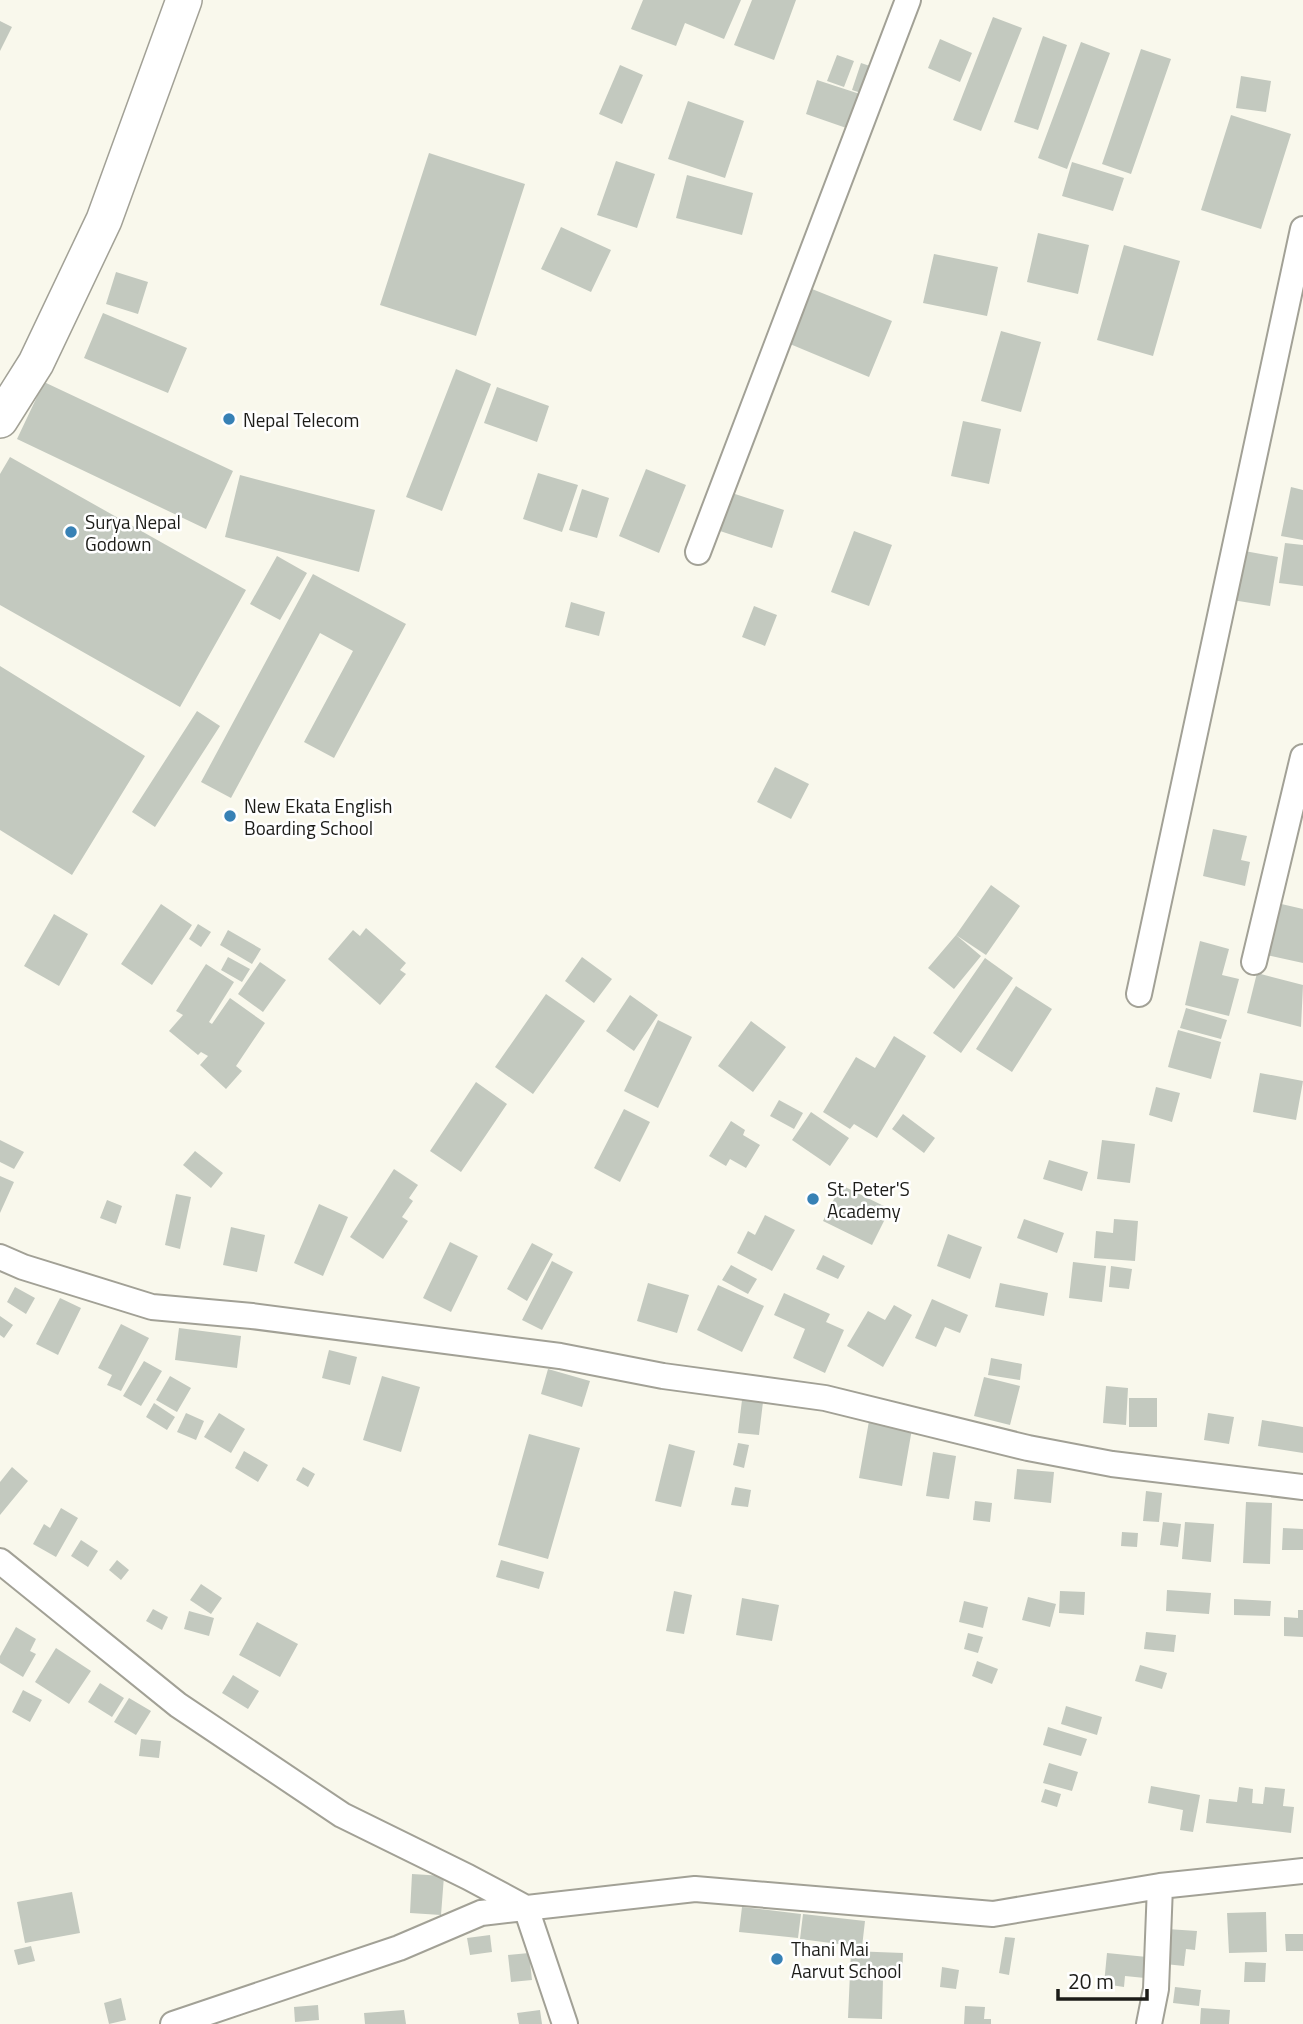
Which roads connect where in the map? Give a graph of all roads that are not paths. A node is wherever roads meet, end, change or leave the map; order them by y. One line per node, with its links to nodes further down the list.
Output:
1 (184, 0): 4 (main road)
2 (908, 0): 5 (street)
3 (1303, 229): 8 (street)
4 (0, 420)
5 (698, 552)
6 (1303, 757): 7 (street)
7 (1254, 962)
8 (1139, 994)
9 (0, 1257): 10 (street)
10 (1303, 1487)
11 (0, 1561): 14 (street)
12 (1303, 1871): 13 (street)
13 (1160, 1886): 14 (street); 17 (street)
14 (526, 1908): 15 (street); 16 (street)
15 (173, 2024)
16 (565, 2024)
17 (1149, 2024)

